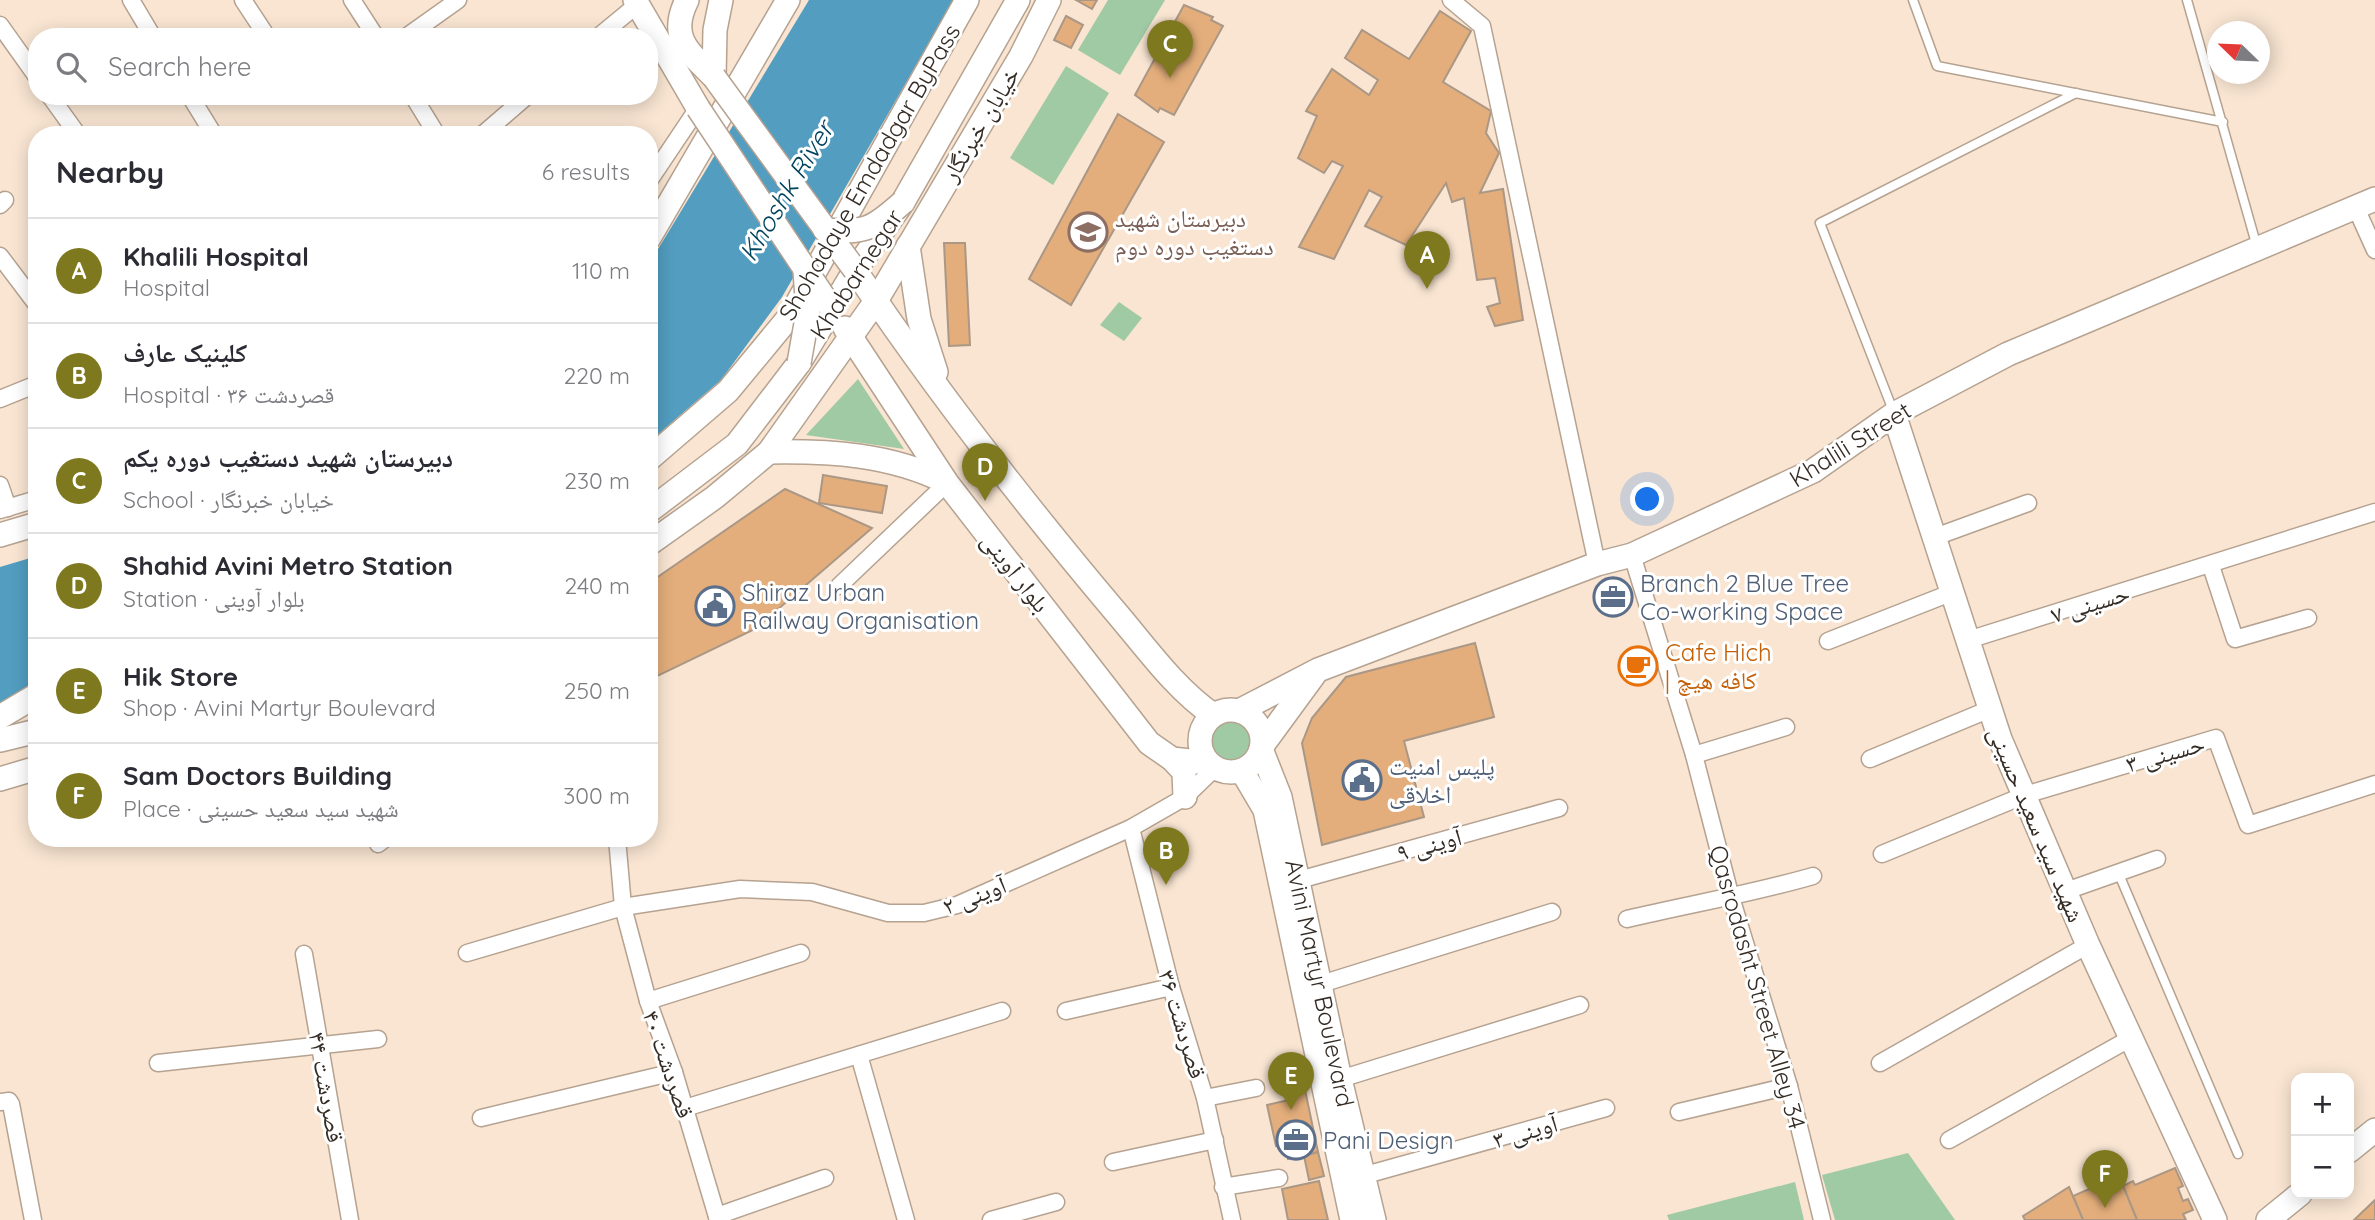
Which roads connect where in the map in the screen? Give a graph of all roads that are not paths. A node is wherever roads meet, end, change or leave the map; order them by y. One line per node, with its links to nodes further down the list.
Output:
1 (131, 0): 16 (street)
2 (243, 0): 17 (street)
3 (352, 0): 18 (street)
4 (458, 0): 19 (street)
5 (687, 0): 24 (street)
6 (721, 0): 24 (street)
7 (788, 0): 39 (street)
8 (967, 0): 56 (street, Shohadaye Emdadgar ByPass)
9 (1018, 0): 37 (street, Khabarnegar)
10 (1049, 0): 41 (street, خیابان خبرنگار)
11 (1451, 0): 70 (street)
12 (1913, 0): 25 (lane)
13 (2187, 0): 31 (lane)
14 (639, 1): 20 (street); 21 (street, بلوار آوینی)
15 (0, 25): 23 (street)
16 (148, 28)
17 (261, 28)
18 (370, 28)
19 (419, 28)
20 (608, 28)
21 (654, 28)
22 (658, 35): 30 (street, بلوار آوینی)
23 (28, 64)
24 (714, 77): 40 (street, bridge)
25 (2076, 93): 31 (lane); 55 (lane)
26 (56, 105): 32 (street)
27 (196, 105): 33 (street)
28 (419, 105): 34 (street)
29 (517, 105): 35 (street)
30 (698, 108): 36 (street); 45 (street, بلوار آوینی, bridge)
31 (2223, 122): 42 (lane)
32 (72, 126)
33 (208, 126)
34 (431, 126)
35 (492, 126)
36 (658, 168)
37 (903, 202): 40 (street, bridge); 46 (street, Khabarnegar)
38 (2366, 204): 42 (street, Khalili Street); 43 (street)
39 (658, 223)
40 (825, 230): 46 (street, bridge)
41 (908, 246): 48 (street, Khabarnegar); 53 (street)
42 (2258, 250): 55 (street, Khalili Street)
43 (2375, 250)
44 (0, 256): 47 (street)
45 (805, 268): 49 (street, بلوار آوینی, bridge); 51 (street, bridge)
46 (855, 270): 48 (street); 49 (street, Khabarnegar)
47 (28, 293)
48 (876, 302): 50 (street, Khabarnegar); 53 (street)
49 (831, 307): 50 (street, بلوار آوینی); 51 (street, Khabarnegar)
50 (852, 338): 57 (street, Khabarnegar); 58 (street, بلوار آوینی)
51 (799, 363): 62 (street, Khabarnegar)
52 (28, 388): 54 (street)
53 (943, 392): 81 (street)
54 (0, 399)
55 (1894, 414): 67 (street, شهید سید سعید حسینی); 69 (street, Khalili Street)
56 (658, 451)
57 (768, 452): 58 (street); 68 (street, Khabarnegar)
58 (947, 483): 72 (street); 88 (street, بلوار آوینی)
59 (0, 485): 63 (street)
60 (28, 502): 63 (street)
61 (2028, 503): 67 (street)
62 (658, 504)
63 (4, 509)
64 (2375, 512): 71 (street, ۷ حسینی)
65 (28, 527): 66 (street)
66 (0, 535)
67 (1935, 537): 73 (street, شهید سید سعید حسینی)
68 (658, 538)
69 (1632, 555): 70 (street, Khalili Street); 87 (street, Qasrodasht Street Alley 34)
70 (1597, 564): 77 (street, Khalili Street)
71 (2211, 566): 74 (street); 76 (street, ۷ حسینی)
72 (839, 586)
73 (1953, 592): 75 (street); 76 (street, شهید سید سعید حسینی)
74 (2308, 618)
75 (1828, 640)
76 (1968, 640): 79 (street, شهید سید سعید حسینی)
77 (1318, 670): 80 (street, Khalili Street); 86 (street)
78 (28, 700): 82 (street)
79 (1990, 709): 89 (street); 95 (street, شهید سید سعید حسینی)
80 (1240, 711): 81 (street); 86 (street)
81 (1213, 715): 90 (street)
82 (0, 717)
83 (1786, 727): 87 (street)
84 (28, 733): 85 (street)
85 (0, 740)
86 (1261, 747): 92 (street); 104 (street, Avini Martyr Boulevard)
87 (1694, 755): 106 (street, Qasrodasht Street Alley 34)
88 (1172, 759): 90 (street); 96 (street)
89 (1870, 759)
90 (1211, 766): 92 (street); 96 (street, ۲ آوینی)
91 (28, 771): 93 (street)
92 (1242, 771): 155 (street, Avini Martyr Boulevard)
93 (0, 779)
94 (2375, 785): 95 (street, ۳ حسینی)
95 (2025, 795): 100 (street); 105 (street, شهید سید سعید حسینی)
96 (1185, 797): 98 (street, ۲ آوینی)
97 (1559, 808): 104 (street, ۹ آوینی)
98 (1131, 828): 107 (street, ۲ آوینی); 115 (street, ۳۶ قصردشت)
99 (618, 847): 107 (street, ۴۰ قصردشت)
100 (1882, 854)
101 (2157, 859): 102 (street)
102 (2118, 872): 105 (street); 140 (lane)
103 (1812, 876): 106 (street)
104 (1299, 880): 114 (street, Avini Martyr Boulevard)
105 (2066, 891): 110 (street, شهید سید سعید حسینی)
106 (1730, 894): 109 (street); 128 (street, Qasrodasht Street Alley 34)
107 (623, 907): 111 (street, ۲ آوینی); 116 (street, ۴۰ قصردشت)
108 (1552, 912): 114 (street)
109 (1627, 919)
110 (2088, 946): 120 (street, شهید سید سعید حسینی); 125 (street)
111 (467, 953)
112 (801, 953): 116 (street)
113 (304, 954): 122 (street, ۴۴ قصردشت)
114 (1321, 984): 127 (street, Avini Martyr Boulevard)
115 (1171, 987): 119 (street); 130 (street, ۳۶ قصردشت)
116 (648, 1001): 126 (street, ۴۰ قصردشت)
117 (1580, 1005): 127 (street)
118 (1002, 1011): 123 (street)
119 (1066, 1012)
120 (2131, 1038): 138 (street); 158 (street, شهید سید سعید حسینی)
121 (379, 1039): 122 (street)
122 (319, 1047): 124 (street); 151 (street, ۴۴ قصردشت)
123 (859, 1055): 132 (street); 152 (street)
124 (159, 1063)
125 (1880, 1063)
126 (674, 1072): 132 (street, ۴۰ قصردشت); 135 (street)
127 (1340, 1079): 142 (street, Avini Martyr Boulevard)
128 (1788, 1086): 134 (street); 157 (street, Qasrodasht Street Alley 34)
129 (1256, 1088): 130 (street)
130 (1205, 1098): 137 (street, ۳۶ قصردشت)
131 (0, 1102): 150 (street)
132 (685, 1108): 149 (street, ۴۰ قصردشت)
133 (1606, 1108): 142 (street, ۳ آوینی)
134 (1679, 1112)
135 (481, 1118)
136 (2375, 1130): 139 (street)
137 (1215, 1140): 141 (street); 145 (street, ۳۶ قصردشت)
138 (1949, 1140)
139 (2354, 1148)
140 (2238, 1154)
141 (1113, 1163)
142 (1363, 1176): 156 (street, Avini Martyr Boulevard)
143 (825, 1178): 149 (street)
144 (1279, 1178): 145 (street)
145 (1223, 1187): 154 (street, ۳۶ قصردشت)
146 (2295, 1199): 159 (street)
147 (2299, 1199): 160 (street)
148 (1056, 1202): 153 (street)
149 (717, 1218)
150 (33, 1220)
151 (350, 1220)
152 (906, 1220)
153 (991, 1220)
154 (1232, 1220)
155 (1352, 1220)
156 (1374, 1220)
157 (1822, 1220)
158 (2215, 1220)
159 (2268, 1220)
160 (2290, 1220)

